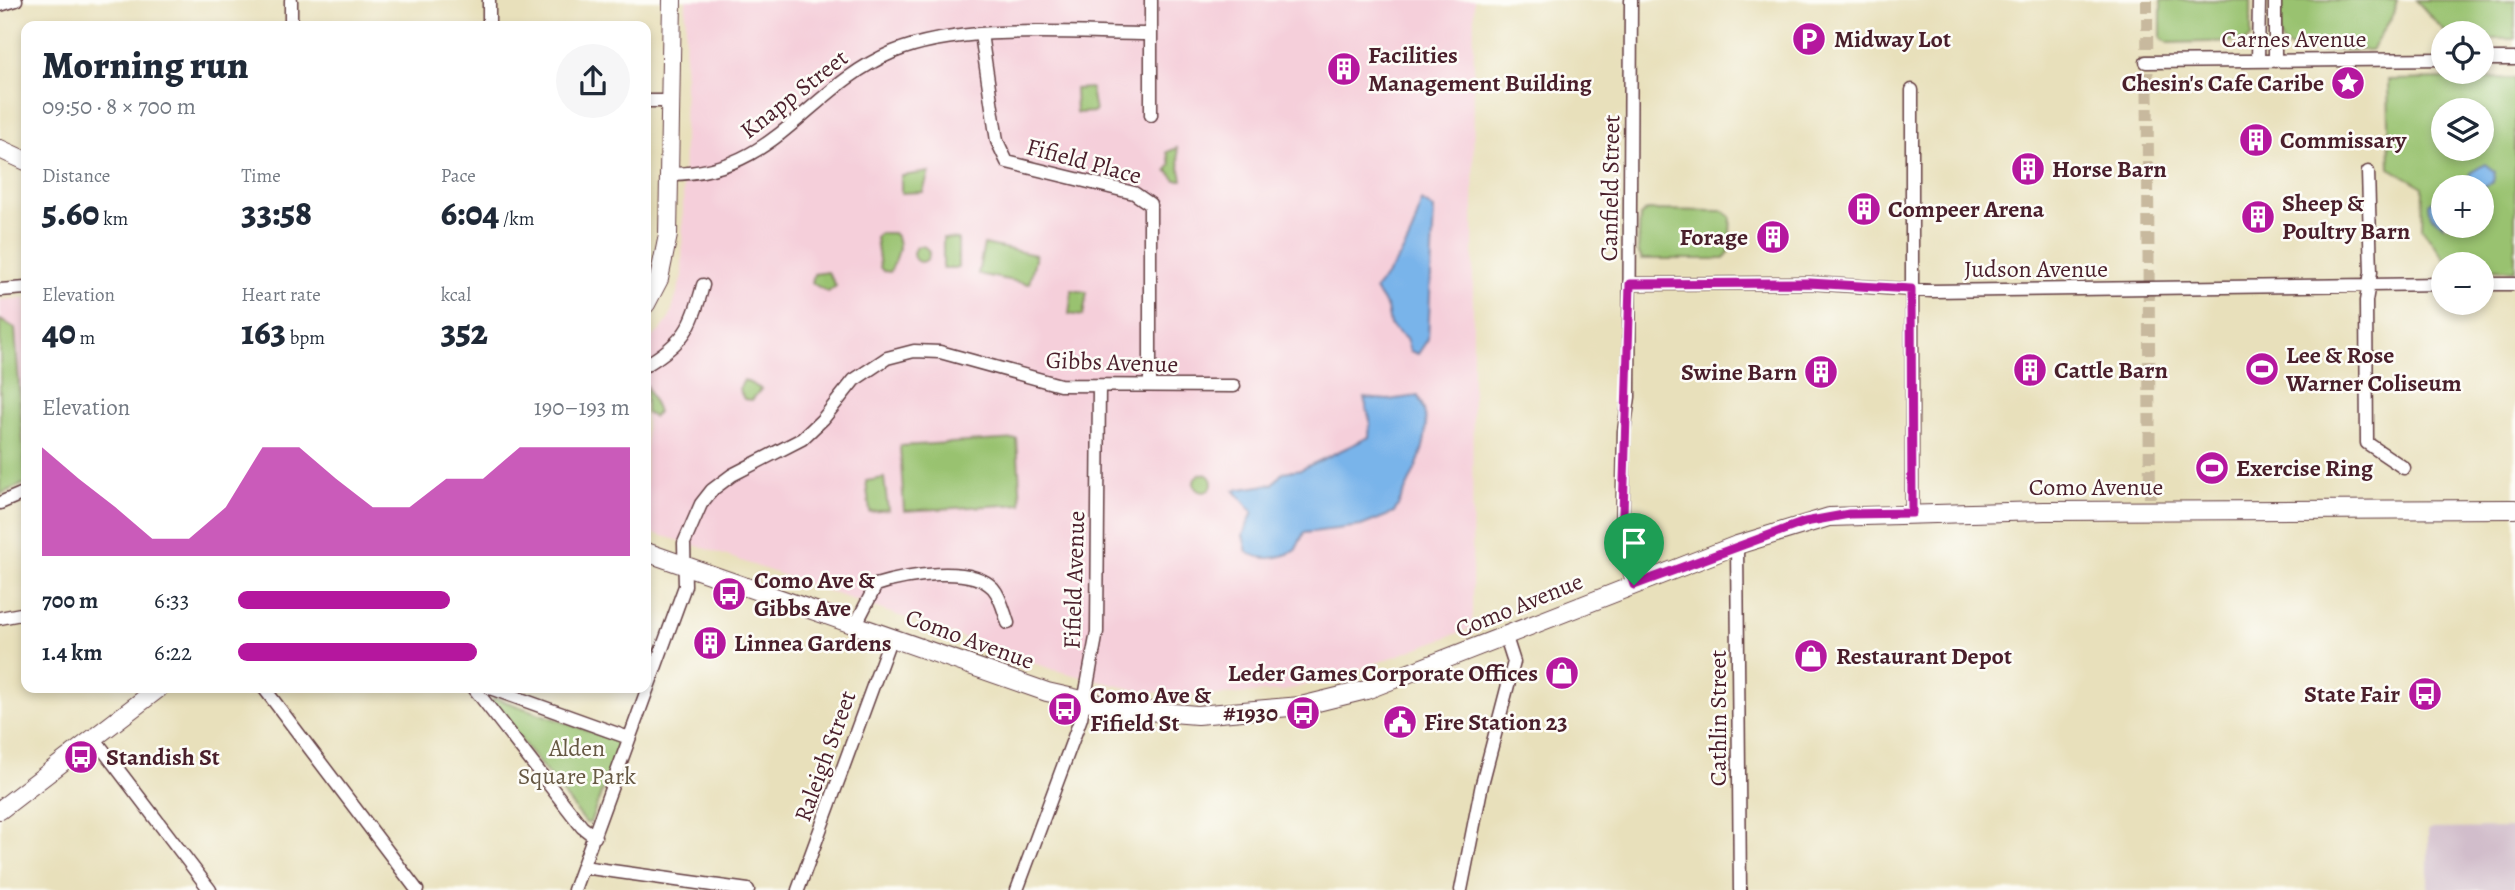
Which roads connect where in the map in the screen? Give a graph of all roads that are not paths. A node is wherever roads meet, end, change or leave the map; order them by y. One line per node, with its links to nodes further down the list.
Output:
1 (16, 0): 9 (street)
2 (291, 0): 10 (street)
3 (489, 0): 11 (street)
4 (672, 0): 22 (main road)
5 (1151, 0): 13 (street)
6 (1631, 0): 28 (street, Canfield Street)
7 (2259, 0): 17 (street)
8 (2275, 0): 18 (street)
9 (0, 5)
10 (291, 21)
11 (489, 21)
12 (981, 34): 13 (street, Knapp Street); 27 (street, Knapp Street); 40 (street, Fifield Place)
13 (1151, 34): 23 (street)
14 (2431, 59): 18 (street, Carnes Avenue)
15 (2494, 59): 16 (street)
16 (2515, 59)
17 (2258, 61): 18 (street, Carnes Avenue); 19 (street, Carnes Avenue)
18 (2275, 61)
19 (2146, 62)
20 (1912, 90): 36 (street)
21 (651, 101): 22 (street)
22 (671, 101): 27 (main road)
23 (1151, 115)
24 (0, 149): 25 (main road)
25 (21, 159)
26 (2368, 172): 32 (street)
27 (671, 174): 35 (main road)
28 (1630, 284): 36 (street, Judson Avenue); 50 (street, Canfield Street)
29 (2494, 284): 30 (street)
30 (2515, 284)
31 (703, 285): 38 (street)
32 (2369, 285): 33 (street, Judson Avenue); 36 (street, Judson Avenue); 42 (street)
33 (2431, 285)
34 (21, 288): 37 (street)
35 (651, 289)
36 (1911, 289): 46 (street)
37 (0, 290)
38 (651, 362)
39 (1099, 386): 40 (street, Gibbs Avenue); 49 (street, Gibbs Avenue); 63 (street, Fifield Avenue)
40 (1150, 386): 41 (street, Gibbs Avenue)
41 (1234, 386)
42 (2404, 468)
43 (21, 494): 44 (street)
44 (0, 503)
45 (2515, 509): 46 (main road, Como Avenue)
46 (1912, 513): 47 (main road, Como Avenue)
47 (1737, 545): 50 (main road, Como Avenue); 76 (street, Cathlin Street)
48 (651, 554): 49 (main road, Como Avenue)
49 (685, 565): 54 (main road, Como Avenue); 57 (street, Gibbs Avenue)
50 (1634, 585): 56 (main road, Como Avenue)
51 (21, 614): 52 (street)
52 (0, 618)
53 (1008, 623): 54 (street)
54 (856, 624): 55 (main road, Como Avenue)
55 (891, 637): 63 (main road, Como Avenue); 73 (street, Raleigh Street)
56 (1506, 637): 63 (main road, Como Avenue); 75 (street)
57 (651, 678)
58 (152, 693): 64 (main road)
59 (268, 693): 70 (street)
60 (478, 693): 67 (street)
61 (504, 693): 65 (street)
62 (646, 693): 65 (street, Gibbs Avenue)
63 (1084, 702): 74 (street, Fifield Avenue)
64 (94, 738): 66 (main road); 69 (street)
65 (629, 738): 67 (street, Gibbs Avenue)
66 (0, 810)
67 (594, 837): 68 (street, Gibbs Avenue)
68 (583, 867): 71 (street, Gibbs Avenue); 72 (street)
69 (210, 890)
70 (416, 890)
71 (574, 890)
72 (748, 890)
73 (798, 890)
74 (1017, 890)
75 (1461, 890)
76 (1740, 890)

